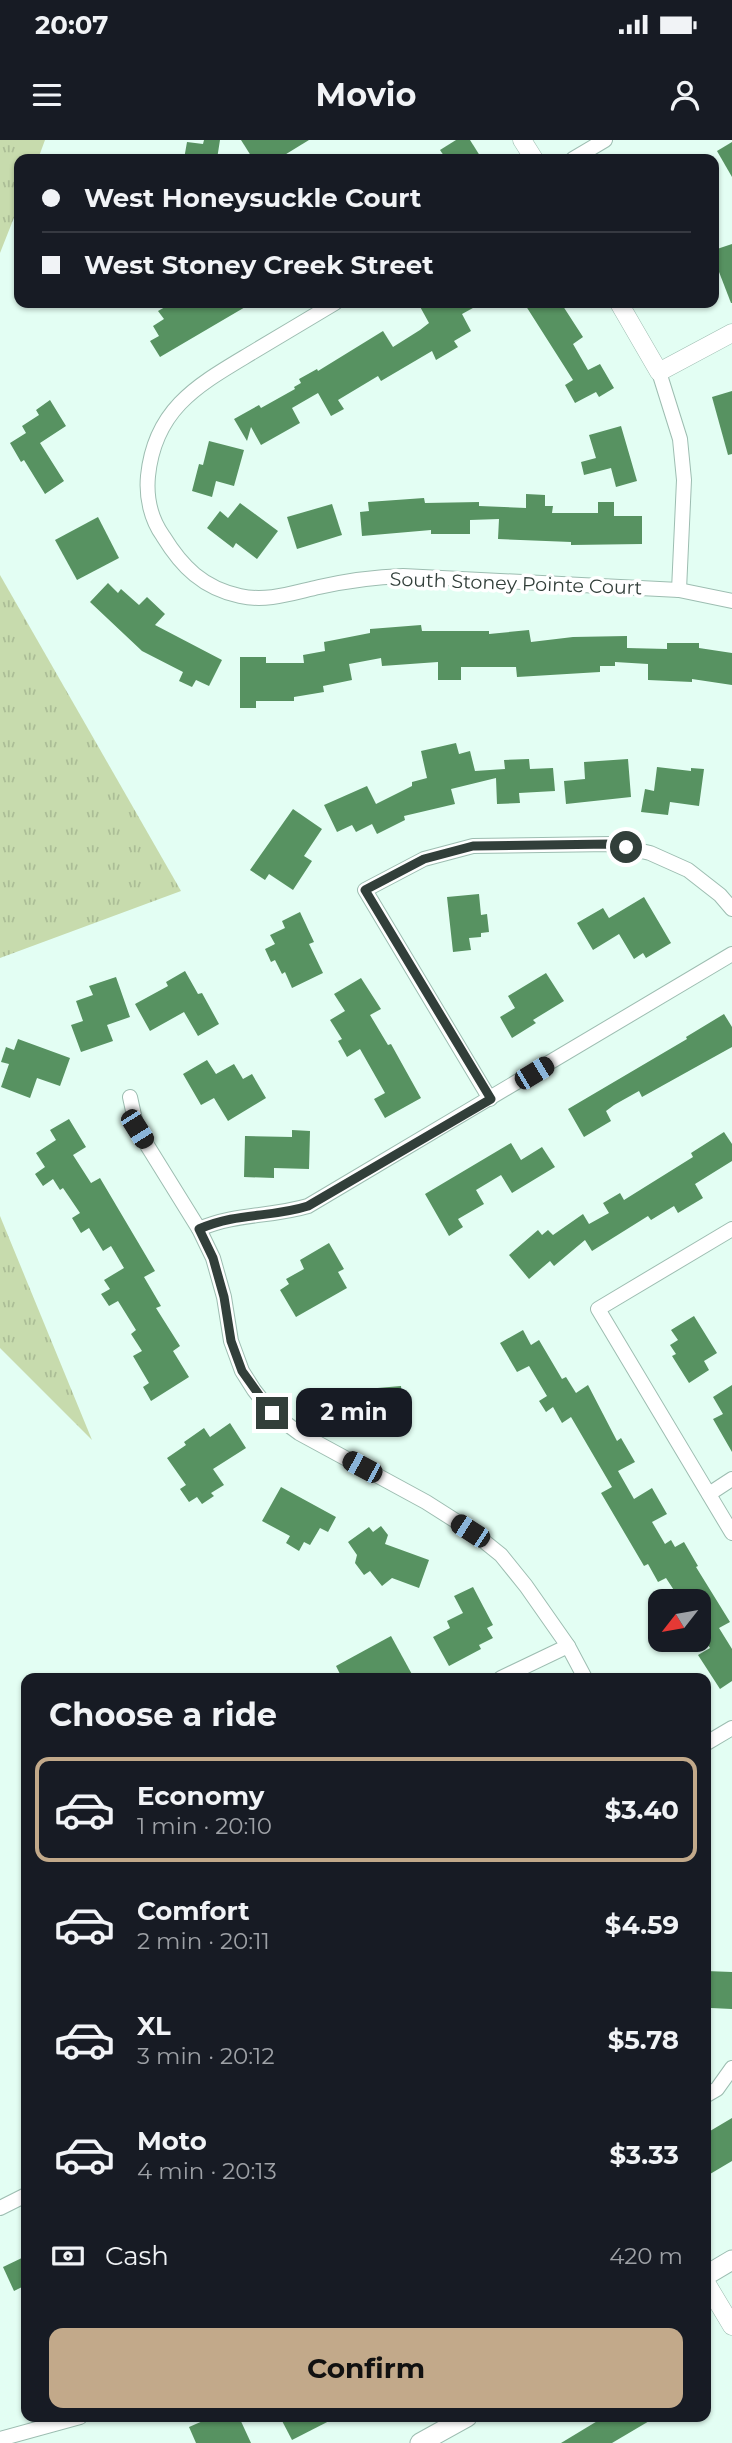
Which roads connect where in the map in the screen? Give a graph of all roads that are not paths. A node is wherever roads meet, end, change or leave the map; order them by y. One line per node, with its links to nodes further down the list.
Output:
1 (605, 140): 2 (street)
2 (581, 154)
3 (327, 308): 7 (street, South Stoney Pointe Court)
4 (621, 308): 6 (street)
5 (732, 333): 6 (street)
6 (659, 372): 7 (street)
7 (679, 590): 8 (street, South Stoney Pointe Court)
8 (732, 601)
9 (732, 909): 12 (street)
10 (732, 954): 12 (street)
11 (131, 1097): 13 (street)
12 (491, 1099): 13 (street)
13 (199, 1229): 18 (street)
14 (732, 1229): 16 (street)
15 (732, 1479): 16 (street)
16 (709, 1494): 17 (street)
17 (732, 1533)
18 (568, 1646): 19 (street); 20 (street)
19 (511, 1673)
20 (582, 1673)
21 (732, 1728): 22 (street)
22 (711, 1740)
23 (732, 2068): 24 (street)
24 (711, 2092)
25 (21, 2198): 26 (street)
26 (0, 2208)
27 (732, 2260): 28 (main road)
28 (711, 2274)
29 (711, 2289): 30 (street)
30 (732, 2326)
31 (62, 2422): 33 (street)
32 (458, 2422): 34 (main road)
33 (0, 2439)
34 (420, 2443)

